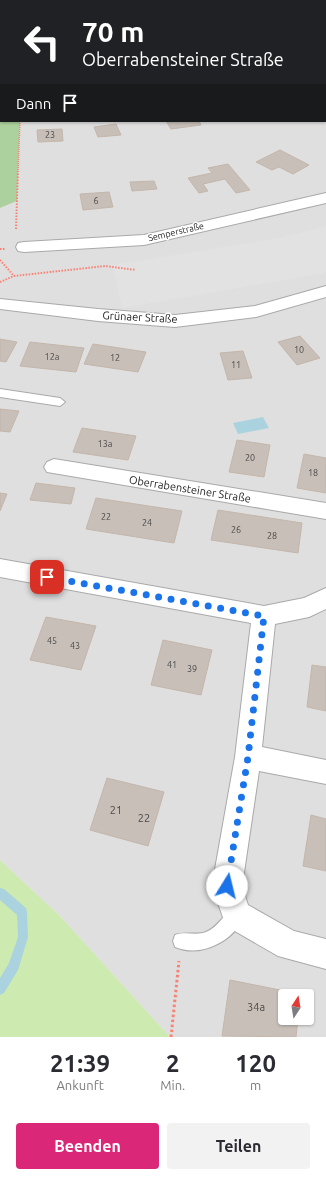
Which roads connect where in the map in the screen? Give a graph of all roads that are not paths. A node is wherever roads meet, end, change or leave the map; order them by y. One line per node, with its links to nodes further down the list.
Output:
1 (326, 198): 2 (street, Semperstraße)
2 (24, 247)
3 (326, 291): 4 (street, Grünaer Straße)
4 (0, 304)
5 (0, 393): 6 (lane)
6 (60, 402)
7 (54, 467): 8 (street, Oberrabensteiner Straße)
8 (326, 511)
9 (0, 568): 11 (street)
10 (326, 599): 11 (street)
11 (264, 616): 12 (street)
12 (248, 757): 13 (street); 14 (street)
13 (326, 772)
14 (237, 915): 15 (lane); 16 (street)
15 (181, 941)
16 (326, 954)

